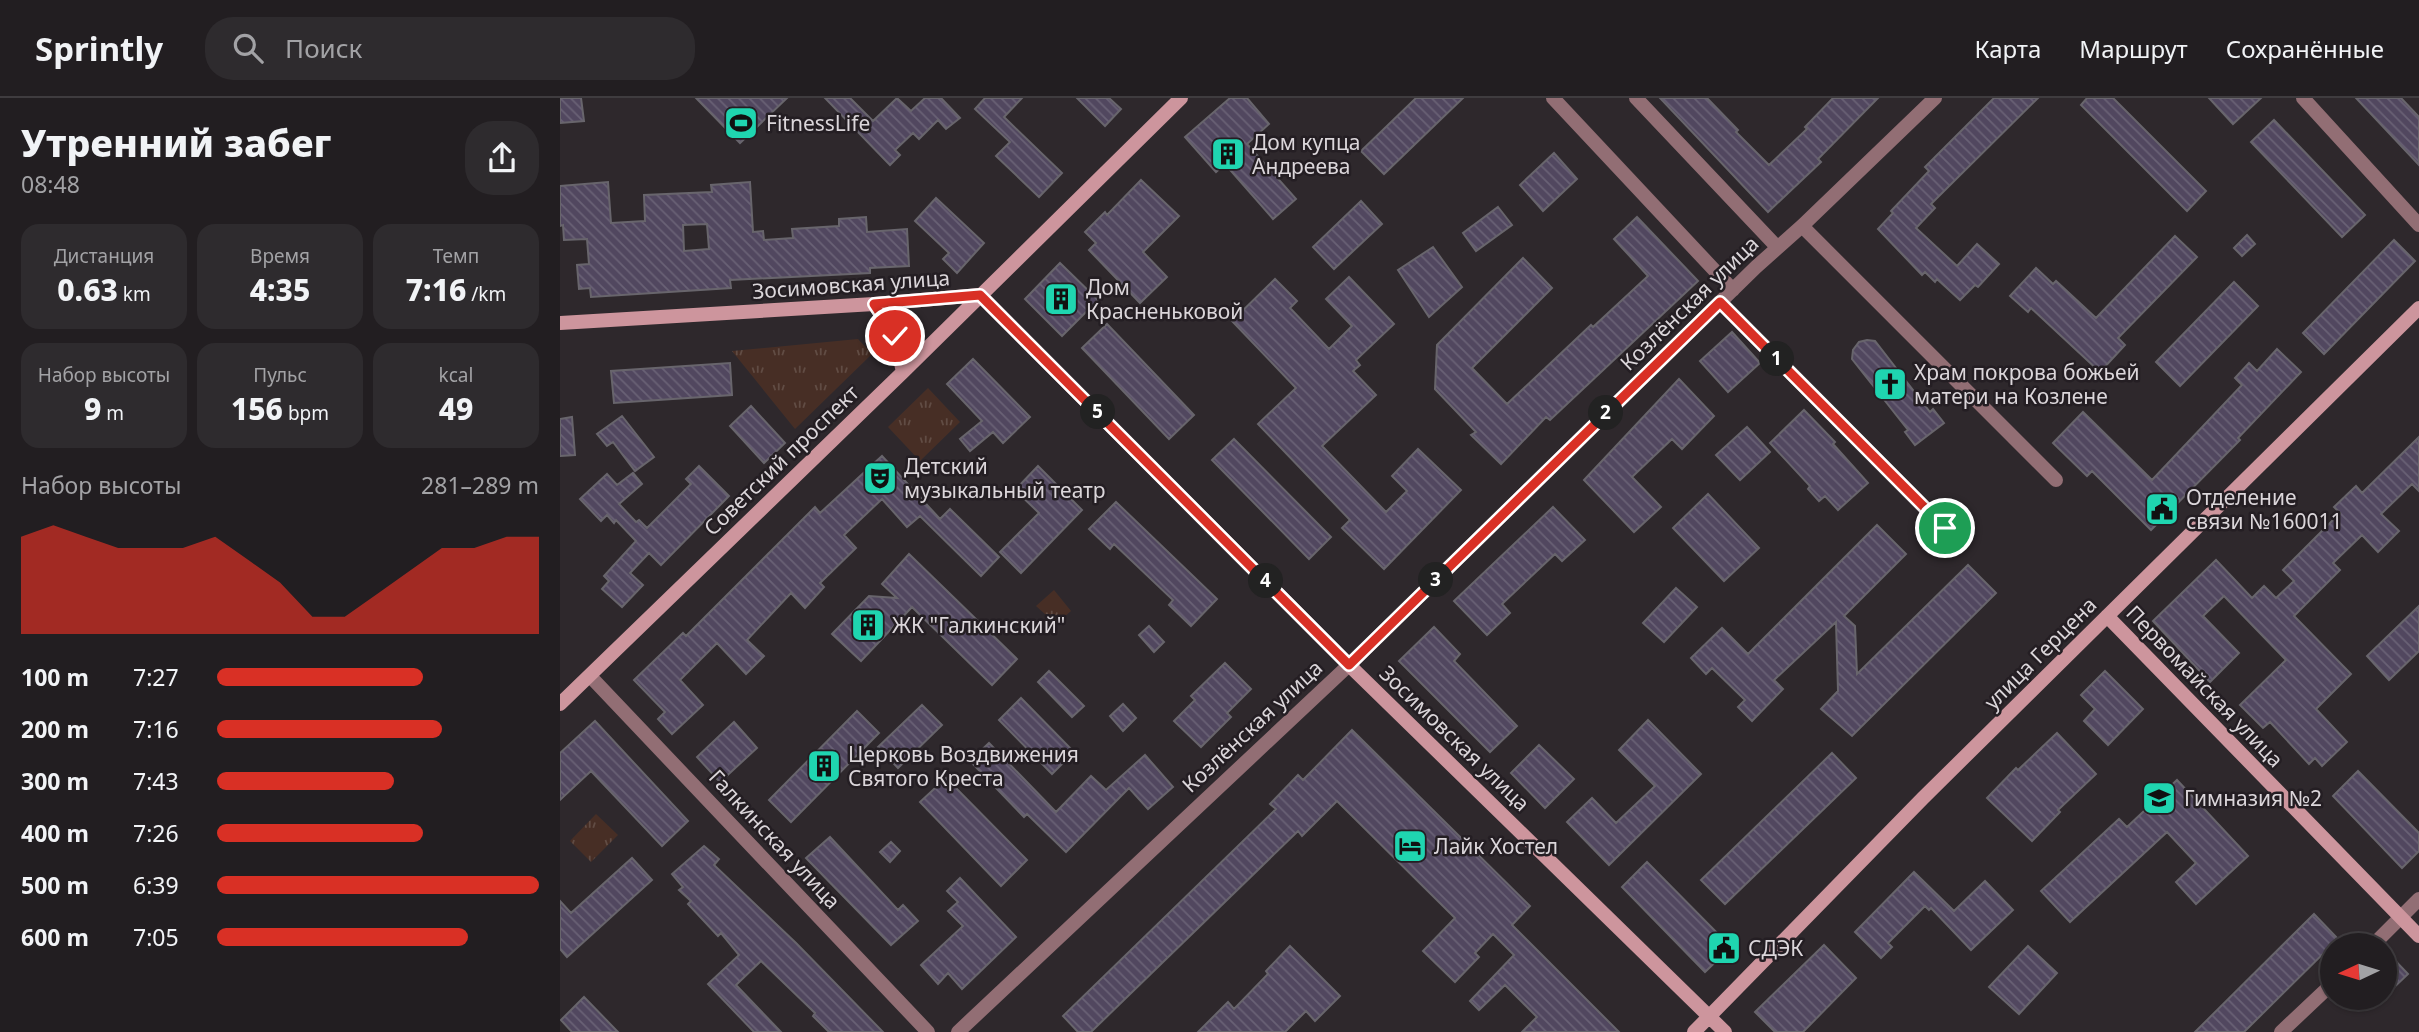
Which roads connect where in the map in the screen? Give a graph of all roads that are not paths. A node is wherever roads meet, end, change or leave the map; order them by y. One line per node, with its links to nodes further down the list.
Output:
1 (1181, 98): 10 (street, Советский проспект)
2 (1553, 98): 9 (street)
3 (1636, 98): 8 (street)
4 (1934, 98): 7 (street, Козлёнская улица)
5 (2303, 98): 6 (street)
6 (2419, 225)
7 (1802, 226): 8 (street, Козлёнская улица); 16 (street)
8 (1777, 247): 9 (street, Козлёнская улица)
9 (1733, 290): 11 (street, Козлёнская улица)
10 (980, 295): 12 (street, Зосимовская улица); 15 (street, Советский проспект); 19 (street, Зосимовская улица)
11 (1720, 302): 17 (street); 19 (street, Козлёнская улица)
12 (874, 304): 14 (street, Зосимовская улица); 15 (street)
13 (2419, 308): 18 (street, улица Герцена)
14 (560, 323)
15 (903, 372): 20 (street, Советский проспект)
16 (2056, 480)
17 (1945, 528)
18 (2107, 616): 23 (street, Первомайская улица); 27 (street, улица Герцена)
19 (1349, 665): 27 (street, Зосимовская улица); 29 (street, Козлёнская улица)
20 (590, 676): 21 (street, Советский проспект); 28 (street, Галкинская улица)
21 (560, 705)
22 (2419, 899): 23 (street)
23 (2402, 918): 24 (street); 25 (street, Первомайская улица)
24 (2386, 933)
25 (2419, 936)
26 (2320, 995): 32 (street)
27 (1710, 1016): 30 (street, улица Герцена); 31 (street, Зосимовская улица)
28 (928, 1032)
29 (958, 1032)
30 (1694, 1032)
31 (1725, 1032)
32 (2281, 1032)

